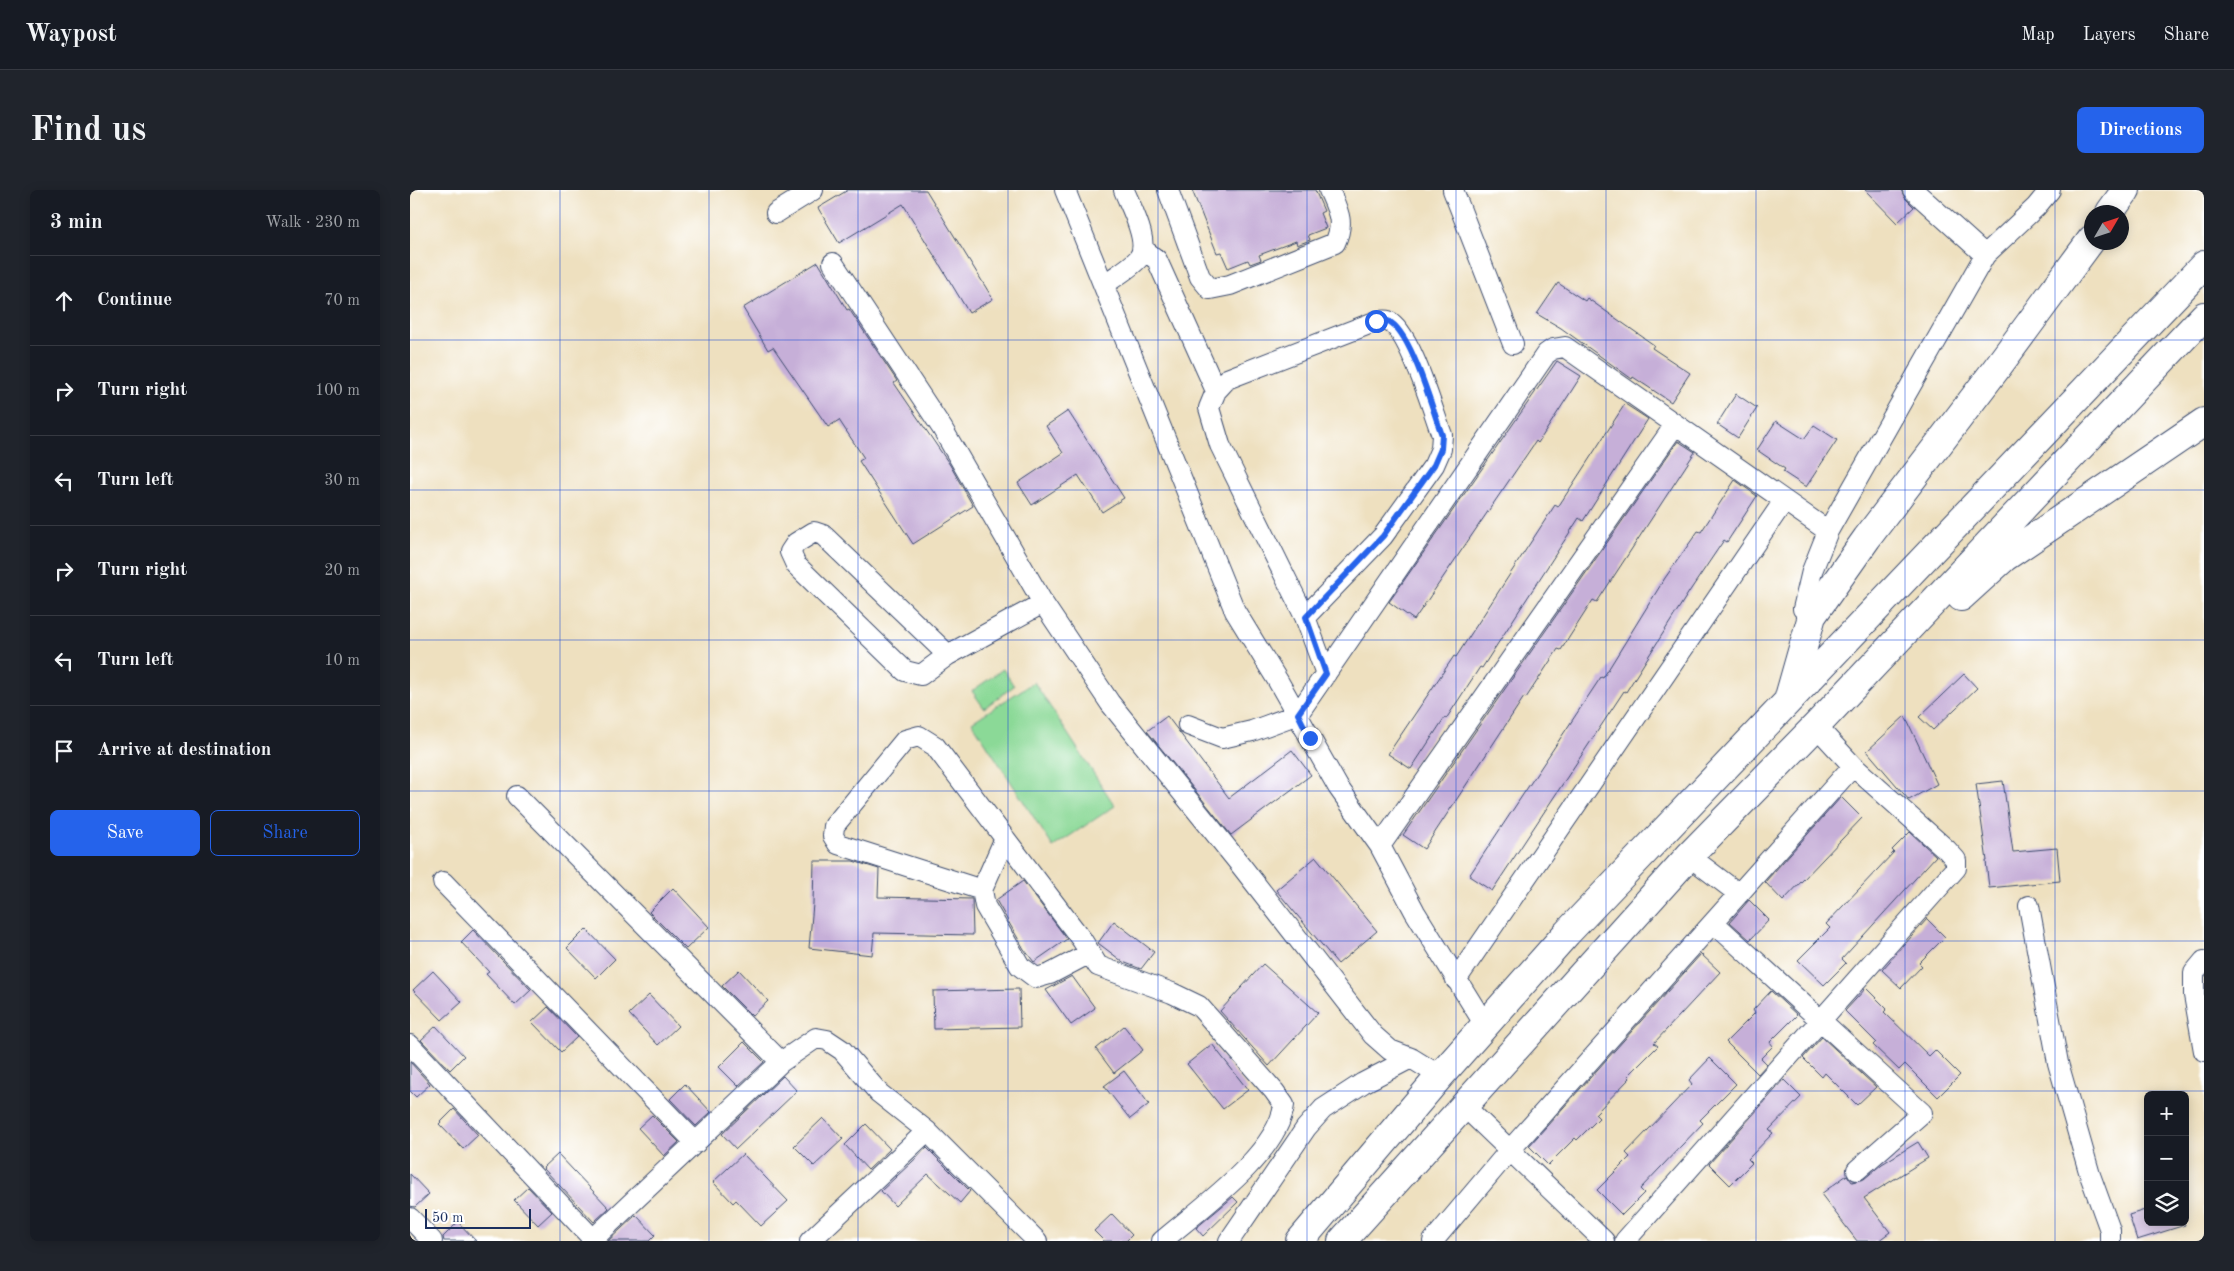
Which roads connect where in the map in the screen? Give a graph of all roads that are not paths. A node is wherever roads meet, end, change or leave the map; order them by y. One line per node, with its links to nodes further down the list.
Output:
1 (813, 190): 11 (street)
2 (1065, 190): 17 (street)
3 (1124, 190): 12 (street)
4 (1168, 190): 5 (street)
5 (1329, 190)
6 (1453, 190): 19 (street)
7 (1913, 190): 14 (street)
8 (2050, 190): 14 (street)
9 (2126, 190): 10 (highway)
10 (2115, 205)
11 (776, 213)
12 (1143, 249): 17 (street); 20 (street)
13 (2084, 250): 30 (highway)
14 (1985, 255): 24 (street)
15 (833, 263): 25 (street)
16 (2204, 265): 30 (highway)
17 (1104, 285): 31 (street)
18 (2204, 316): 33 (highway)
19 (1513, 344)
20 (1216, 391): 27 (street); 27 (street)
21 (2204, 422): 33 (highway)
22 (1675, 425): 23 (street); 29 (street); 37 (street)
23 (1784, 501): 24 (street); 46 (street)
24 (1828, 531): 26 (street)
25 (1043, 603): 28 (street); 51 (street)
26 (1803, 609)
27 (1306, 617): 29 (street)
28 (948, 655): 28 (street)
29 (1326, 674): 31 (street)
30 (1787, 702): 48 (highway)
31 (1298, 714): 32 (street); 37 (street)
32 (1188, 725)
33 (1816, 726): 34 (street); 38 (highway)
34 (1853, 766): 41 (street); 47 (street)
35 (517, 796): 52 (street)
36 (1005, 838): 40 (street); 40 (street); 44 (street)
37 (1380, 846): 46 (street)
38 (1690, 856): 41 (street); 54 (highway)
39 (443, 882): 56 (street)
40 (982, 890): 44 (street)
41 (1739, 894): 43 (street)
42 (2029, 906): 71 (street)
43 (1714, 923): 47 (street); 57 (street)
44 (1090, 953): 64 (street)
45 (2204, 962): 50 (street)
46 (1456, 980): 48 (street)
47 (1821, 1022): 58 (street); 70 (street)
48 (1485, 1025): 53 (highway)
49 (410, 1045): 60 (street)
50 (2204, 1051)
51 (1411, 1058): 53 (street); 65 (street)
52 (781, 1062): 55 (street); 56 (street)
53 (1440, 1076): 66 (highway)
54 (1463, 1105): 57 (street); 67 (highway)
55 (927, 1131): 62 (street); 63 (street)
56 (696, 1143): 60 (street)
57 (1509, 1151): 68 (street); 69 (street)
58 (1857, 1170)
59 (410, 1218): 61 (street)
60 (592, 1240)
61 (432, 1241)
62 (810, 1241)
63 (1037, 1241)
64 (1162, 1241)
65 (1229, 1241)
66 (1300, 1241)
67 (1342, 1241)
68 (1433, 1241)
69 (1604, 1241)
70 (1624, 1241)
71 (2110, 1241)

